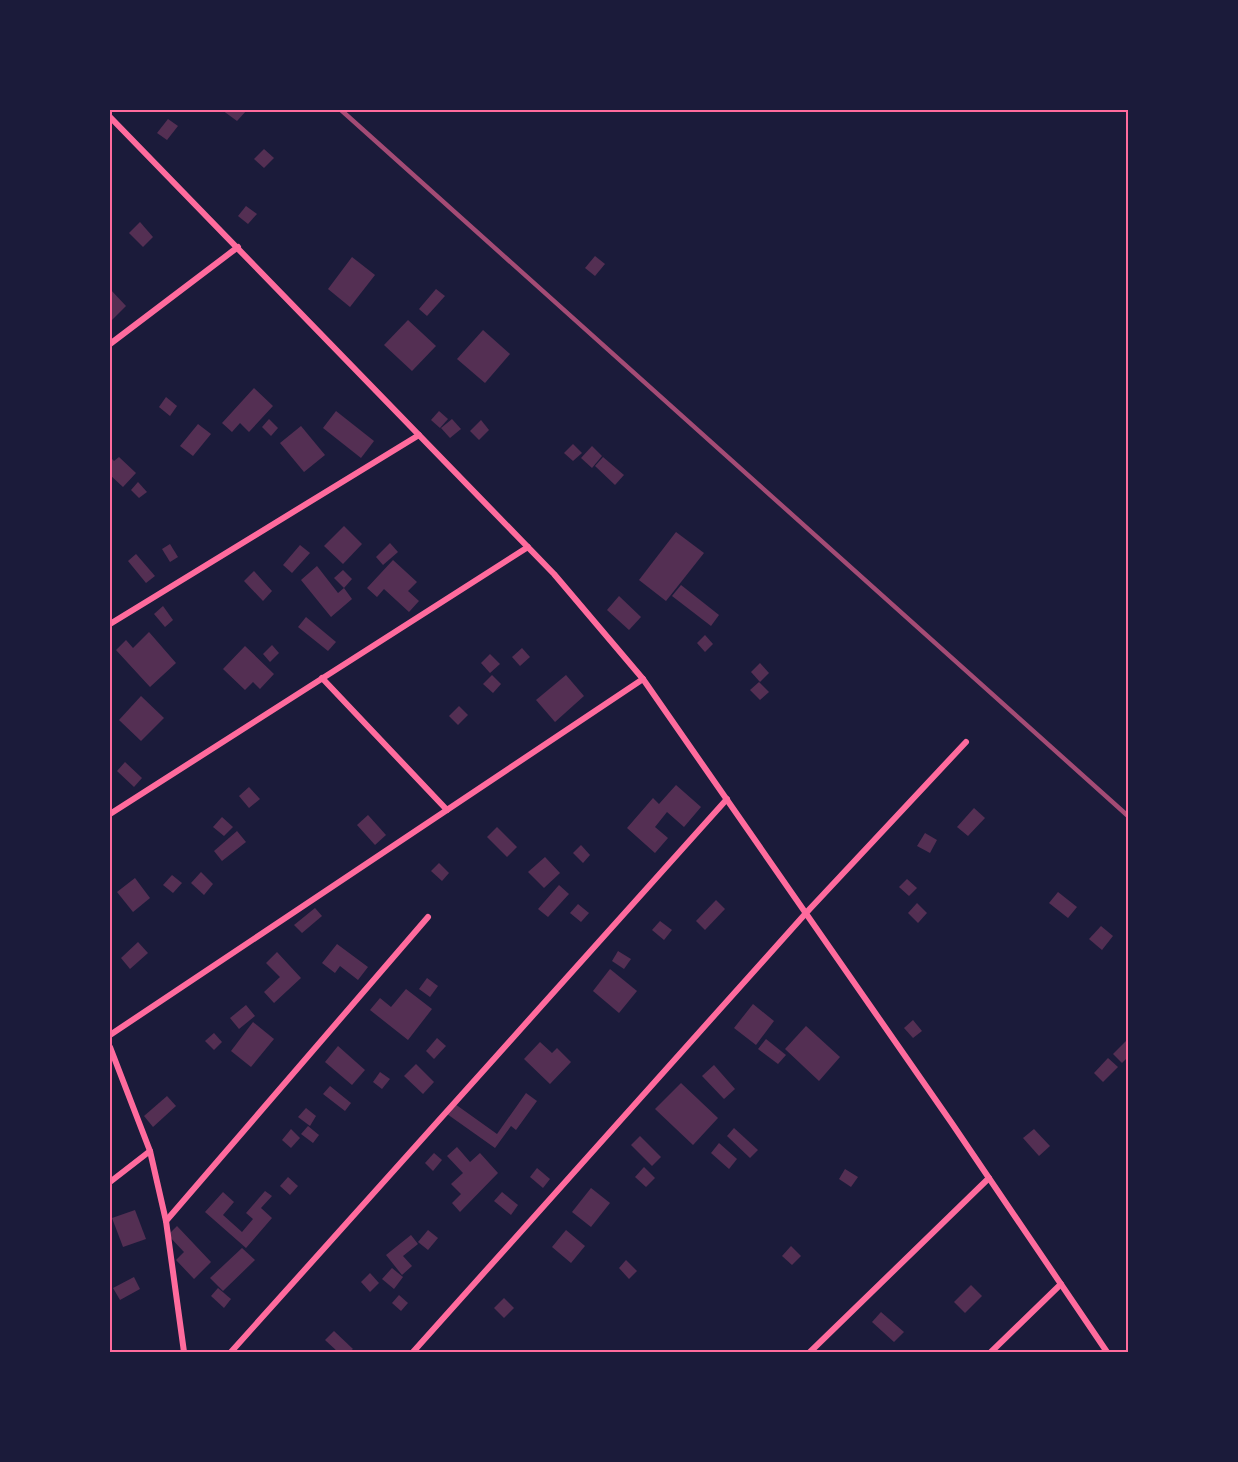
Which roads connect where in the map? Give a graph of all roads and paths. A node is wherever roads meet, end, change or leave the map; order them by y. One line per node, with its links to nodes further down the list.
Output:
1 (110, 117): 2 (street)
2 (238, 247): 3 (street); 4 (street)
3 (110, 344)
4 (419, 435): 5 (street); 6 (street)
5 (528, 547): 7 (street); 8 (street)
6 (110, 624)
7 (322, 678): 11 (street); 12 (street)
8 (644, 679): 10 (street); 11 (street)
9 (966, 742): 13 (street)
10 (727, 799): 13 (street); 23 (street)
11 (447, 810): 15 (street)
12 (110, 814)
13 (806, 913): 18 (street); 24 (street)
14 (428, 917): 20 (street)
15 (110, 1035)
16 (110, 1047): 17 (street)
17 (150, 1151): 19 (street); 20 (street)
18 (988, 1178): 21 (street); 25 (street)
19 (110, 1182)
20 (166, 1221): 22 (street)
21 (1061, 1284): 26 (street); 27 (street)
22 (184, 1353)
23 (231, 1353)
24 (413, 1353)
25 (810, 1353)
26 (991, 1353)
27 (1107, 1353)

